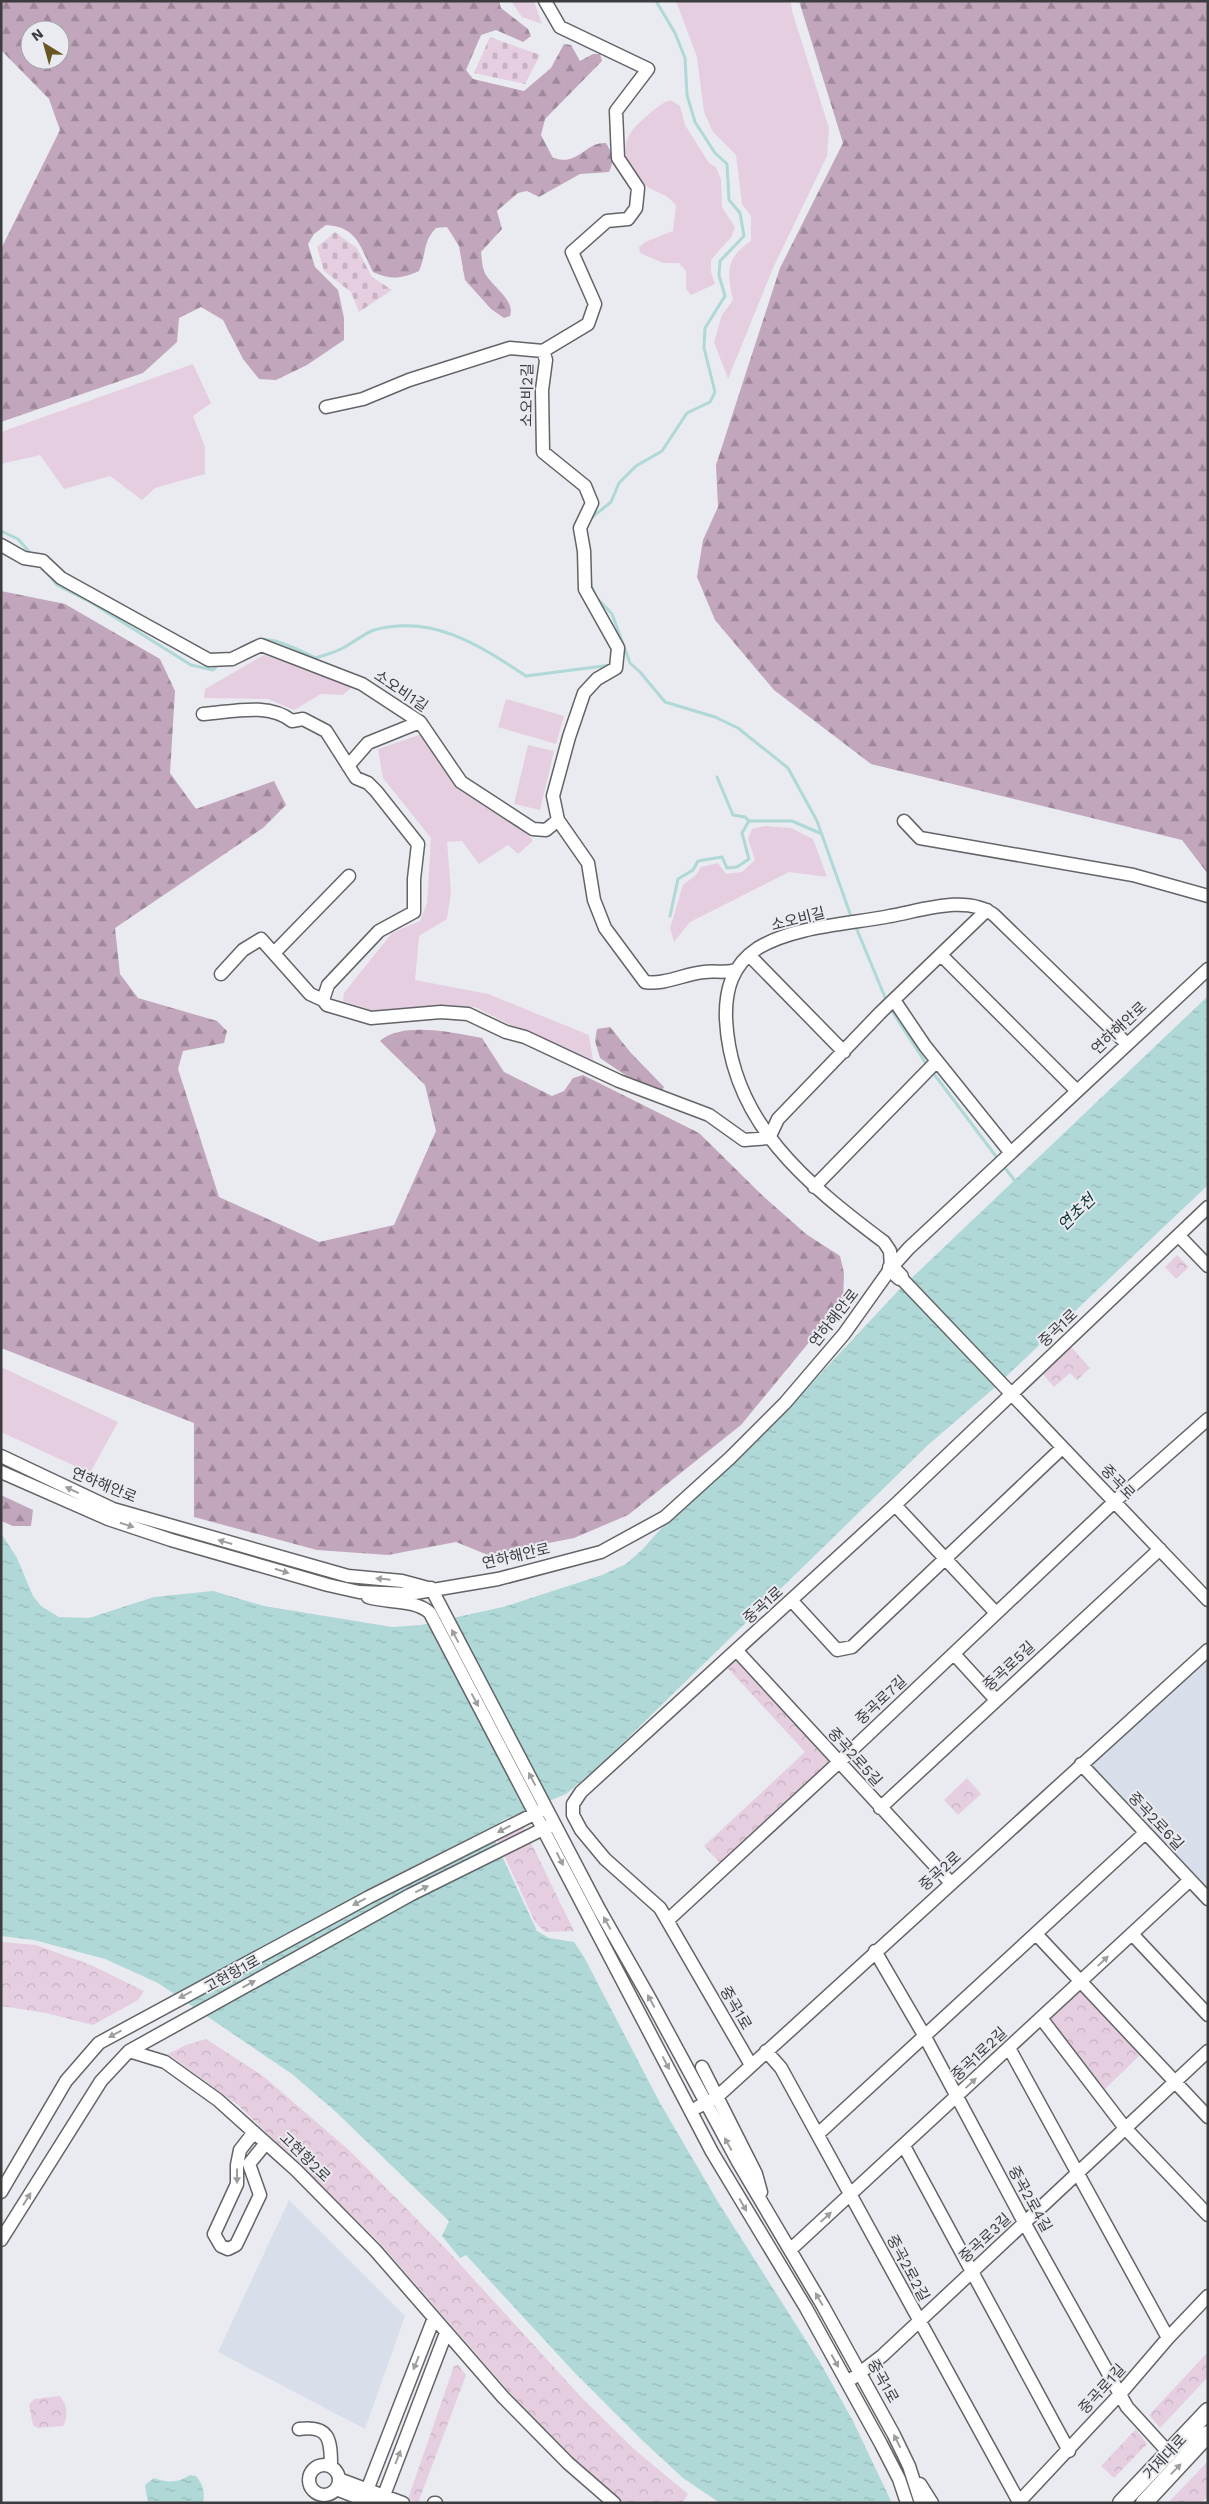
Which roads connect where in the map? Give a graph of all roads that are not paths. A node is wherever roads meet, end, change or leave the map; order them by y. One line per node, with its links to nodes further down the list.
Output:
1 (544, 1): 2 (street, 소오비2길)
2 (543, 351): 3 (street); 8 (street, 소오비2길)
3 (326, 407)
4 (1, 545): 6 (street, 소오비1길)
5 (204, 714): 7 (street)
6 (420, 722): 7 (street); 8 (street, 소오비1길)
7 (348, 766): 19 (street)
8 (558, 820): 17 (street)
9 (904, 821): 11 (street)
10 (349, 876): 13 (street)
11 (1208, 896)
12 (987, 910): 14 (street, 소오비길); 15 (street); 21 (street)
13 (274, 953): 18 (street); 19 (street)
14 (749, 955): 17 (street, 소오비길); 22 (street)
15 (941, 955): 20 (street); 24 (street)
16 (1208, 969): 21 (street, 연하해안로)
17 (736, 970): 25 (street, 소오비길)
18 (221, 974)
19 (323, 1000): 25 (street)
20 (894, 1000): 22 (street); 23 (street)
21 (1126, 1043): 24 (street, 연하해안로)
22 (844, 1052): 25 (street)
23 (937, 1061): 26 (street); 27 (street)
24 (1076, 1090): 26 (street, 연하해안로)
25 (769, 1138): 27 (street, 소오비길)
26 (1010, 1152): 31 (street, 연하해안로)
27 (814, 1187): 31 (street, 소오비길)
28 (1208, 1207): 29 (street, 중곡1로)
29 (1179, 1236): 30 (street); 32 (street, 중곡1로)
30 (1208, 1266)
31 (895, 1272): 32 (street, 중곡로); 41 (street, 연하해안로)
32 (1008, 1390): 34 (street, 중곡로); 38 (street, 중곡1로)
33 (1208, 1419): 37 (street, 중곡로7길)
34 (1062, 1448): 37 (street, 중곡로); 40 (street)
35 (1, 1456): 41 (street, 연하해안로, one-way to 35)
36 (1, 1472): 42 (street, 연하해안로, one-way to 42)
37 (1114, 1502): 39 (street, 중곡로); 45 (street, 중곡로7길)
38 (896, 1505): 40 (street); 44 (street, 중곡1로)
39 (1160, 1549): 43 (street, 중곡로); 49 (street, 중곡로5길)
40 (944, 1558): 44 (street); 45 (street)
41 (431, 1588): 42 (street, 연하해안로); 52 (street, one-way to 41)
42 (359, 1592): 54 (street, one-way to 54)
43 (1208, 1600)
44 (792, 1602): 46 (street, 중곡1로)
45 (996, 1613): 48 (street, 중곡로7길)
46 (737, 1650): 50 (street, 중곡2로5길); 60 (street, 중곡1로)
47 (1208, 1650): 51 (street, 중곡2로)
48 (954, 1654): 49 (street); 50 (street, 중곡로7길)
49 (996, 1700): 53 (street, 중곡로5길)
50 (838, 1763): 53 (street, 중곡2로5길); 60 (street, 중곡로7길)
51 (1081, 1764): 56 (street, 중곡2로6길); 58 (street, 중곡2로)
52 (548, 1808): 54 (street, 고현항1로); 55 (street)
53 (880, 1808): 58 (street, 중곡2로5길)
54 (534, 1813): 55 (street); 86 (street, 고현항1로, one-way to 86)
55 (550, 1826): 69 (street, 고현항1로, one-way to 55); 77 (street, 중곡1로, one-way to 55); 78 (street, one-way to 78)
56 (1145, 1833): 57 (street, 중곡2로6길); 62 (street)
57 (1190, 1880): 59 (street, 중곡2로6길); 61 (street, 중곡1로2길)
58 (951, 1883): 63 (street, 중곡2로)
59 (1208, 1899)
60 (668, 1920): 72 (street, 중곡1로)
61 (1132, 1934): 64 (street, 중곡1로2길, one-way to 61); 65 (street)
62 (1037, 1935): 64 (street); 67 (street)
63 (875, 1951): 67 (street, 중곡2로4길); 70 (street, 중곡2로)
64 (1082, 1981): 66 (street, 중곡1로2길); 74 (street)
65 (1208, 2015)
66 (1042, 2018): 68 (street, 중곡1로2길); 80 (street)
67 (924, 2036): 76 (street, 중곡2로4길); 82 (street)
68 (1009, 2048): 76 (street, 중곡1로2길, one-way to 68); 85 (street)
69 (129, 2051): 81 (street, 고현항2로); 91 (street, 고현항1로, one-way to 69)
70 (766, 2051): 72 (street, 중곡2로); 82 (street, 중곡2로2길)
71 (1208, 2051): 74 (street, 중곡로3길)
72 (752, 2065): 75 (street, 중곡2로)
73 (702, 2067): 75 (street)
74 (1174, 2082): 79 (street); 80 (street, 중곡로3길)
75 (718, 2096): 77 (street, 중곡2로); 88 (street)
76 (956, 2098): 84 (street, 중곡1로2길); 90 (street, 중곡2로4길)
77 (706, 2103): 78 (street, 중곡2로); 88 (street, 중곡1로, one-way to 77)
78 (691, 2111): 100 (street, one-way to 100)
79 (1208, 2117)
80 (1125, 2128): 85 (street, 중곡로3길); 89 (street)
81 (254, 2132): 83 (street, 고현항2로); 83 (street, one-way to 83)
82 (818, 2134): 87 (street, 중곡2로2길)
83 (266, 2143): 95 (street, 고현항2로)
84 (904, 2146): 87 (street, 중곡1로2길); 93 (street)
85 (1077, 2174): 90 (street, 중곡로3길); 98 (street)
86 (1, 2192)
87 (851, 2195): 92 (street, 중곡1로2길, one-way to 87); 96 (street, 중곡2로2길)
88 (766, 2208): 92 (street, 중곡1로)
89 (1208, 2215)
90 (1025, 2224): 93 (street, 중곡로3길); 101 (street, 중곡2로4길)
91 (1, 2240)
92 (790, 2250): 99 (street, 중곡1로, one-way to 92)
93 (972, 2273): 96 (street, 중곡로3길); 105 (street)
94 (1208, 2296): 98 (street, 중곡로1길)
95 (434, 2318): 97 (street, 고현항2로); 110 (street, one-way to 110)
96 (919, 2322): 99 (street, 중곡로3길); 112 (street, 중곡2로2길)
97 (446, 2333): 111 (street, one-way to 97); 114 (street, 고현항2로)
98 (1168, 2338): 101 (street, 중곡로1길)
99 (860, 2374): 100 (street, 중곡로3길); 108 (street, 중곡1로, one-way to 99)
100 (847, 2382): 115 (street)
101 (1120, 2394): 105 (street, 중곡로1길); 106 (street, 중곡2로4길)
102 (1208, 2411): 106 (main road, 거제대로)
103 (299, 2428): 107 (street)
104 (1208, 2434): 119 (main road, 거제대로, one-way to 104)
105 (1069, 2451): 112 (street, 중곡로1길)
106 (1169, 2453): 118 (main road, 거제대로)
107 (331, 2466): 109 (street); 109 (street)
108 (912, 2472): 116 (street, 중곡1로); 117 (street)
109 (331, 2492): 110 (street)
110 (366, 2498): 111 (street)
111 (382, 2499): 113 (street)
112 (1019, 2502)
113 (403, 2503)
114 (614, 2503)
115 (908, 2503)
116 (921, 2503)
117 (932, 2503)
118 (1122, 2503)
119 (1144, 2503)

